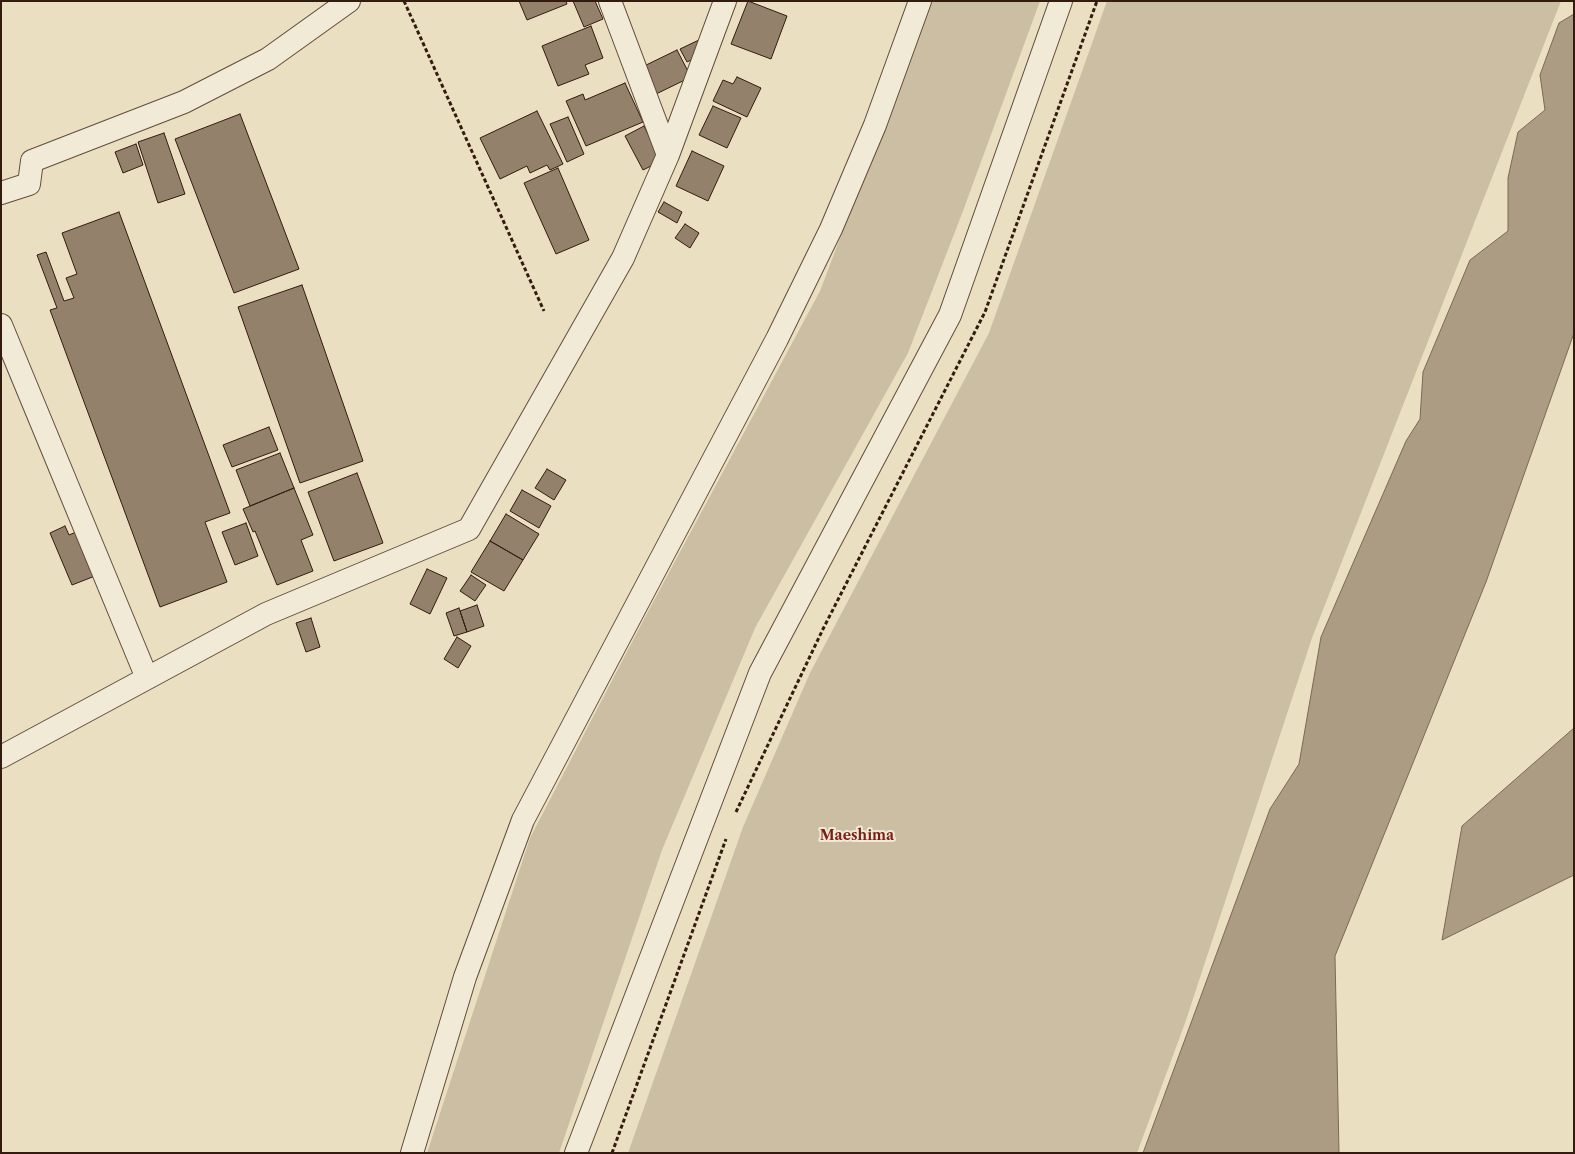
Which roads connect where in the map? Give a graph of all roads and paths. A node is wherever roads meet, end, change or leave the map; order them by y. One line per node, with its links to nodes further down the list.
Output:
1 (349, 1): 9 (street)
2 (404, 1): 10 (path)
3 (610, 1): 8 (street)
4 (725, 1): 8 (street)
5 (920, 1): 16 (street)
6 (1061, 1): 17 (street)
7 (1097, 1): 14 (path)
8 (668, 155): 12 (street)
9 (1, 193)
10 (544, 311)
11 (1, 325): 12 (street)
12 (147, 678): 13 (street)
13 (1, 757)
14 (734, 815)
15 (728, 834): 18 (path)
16 (412, 1153)
17 (576, 1153)
18 (612, 1153)

